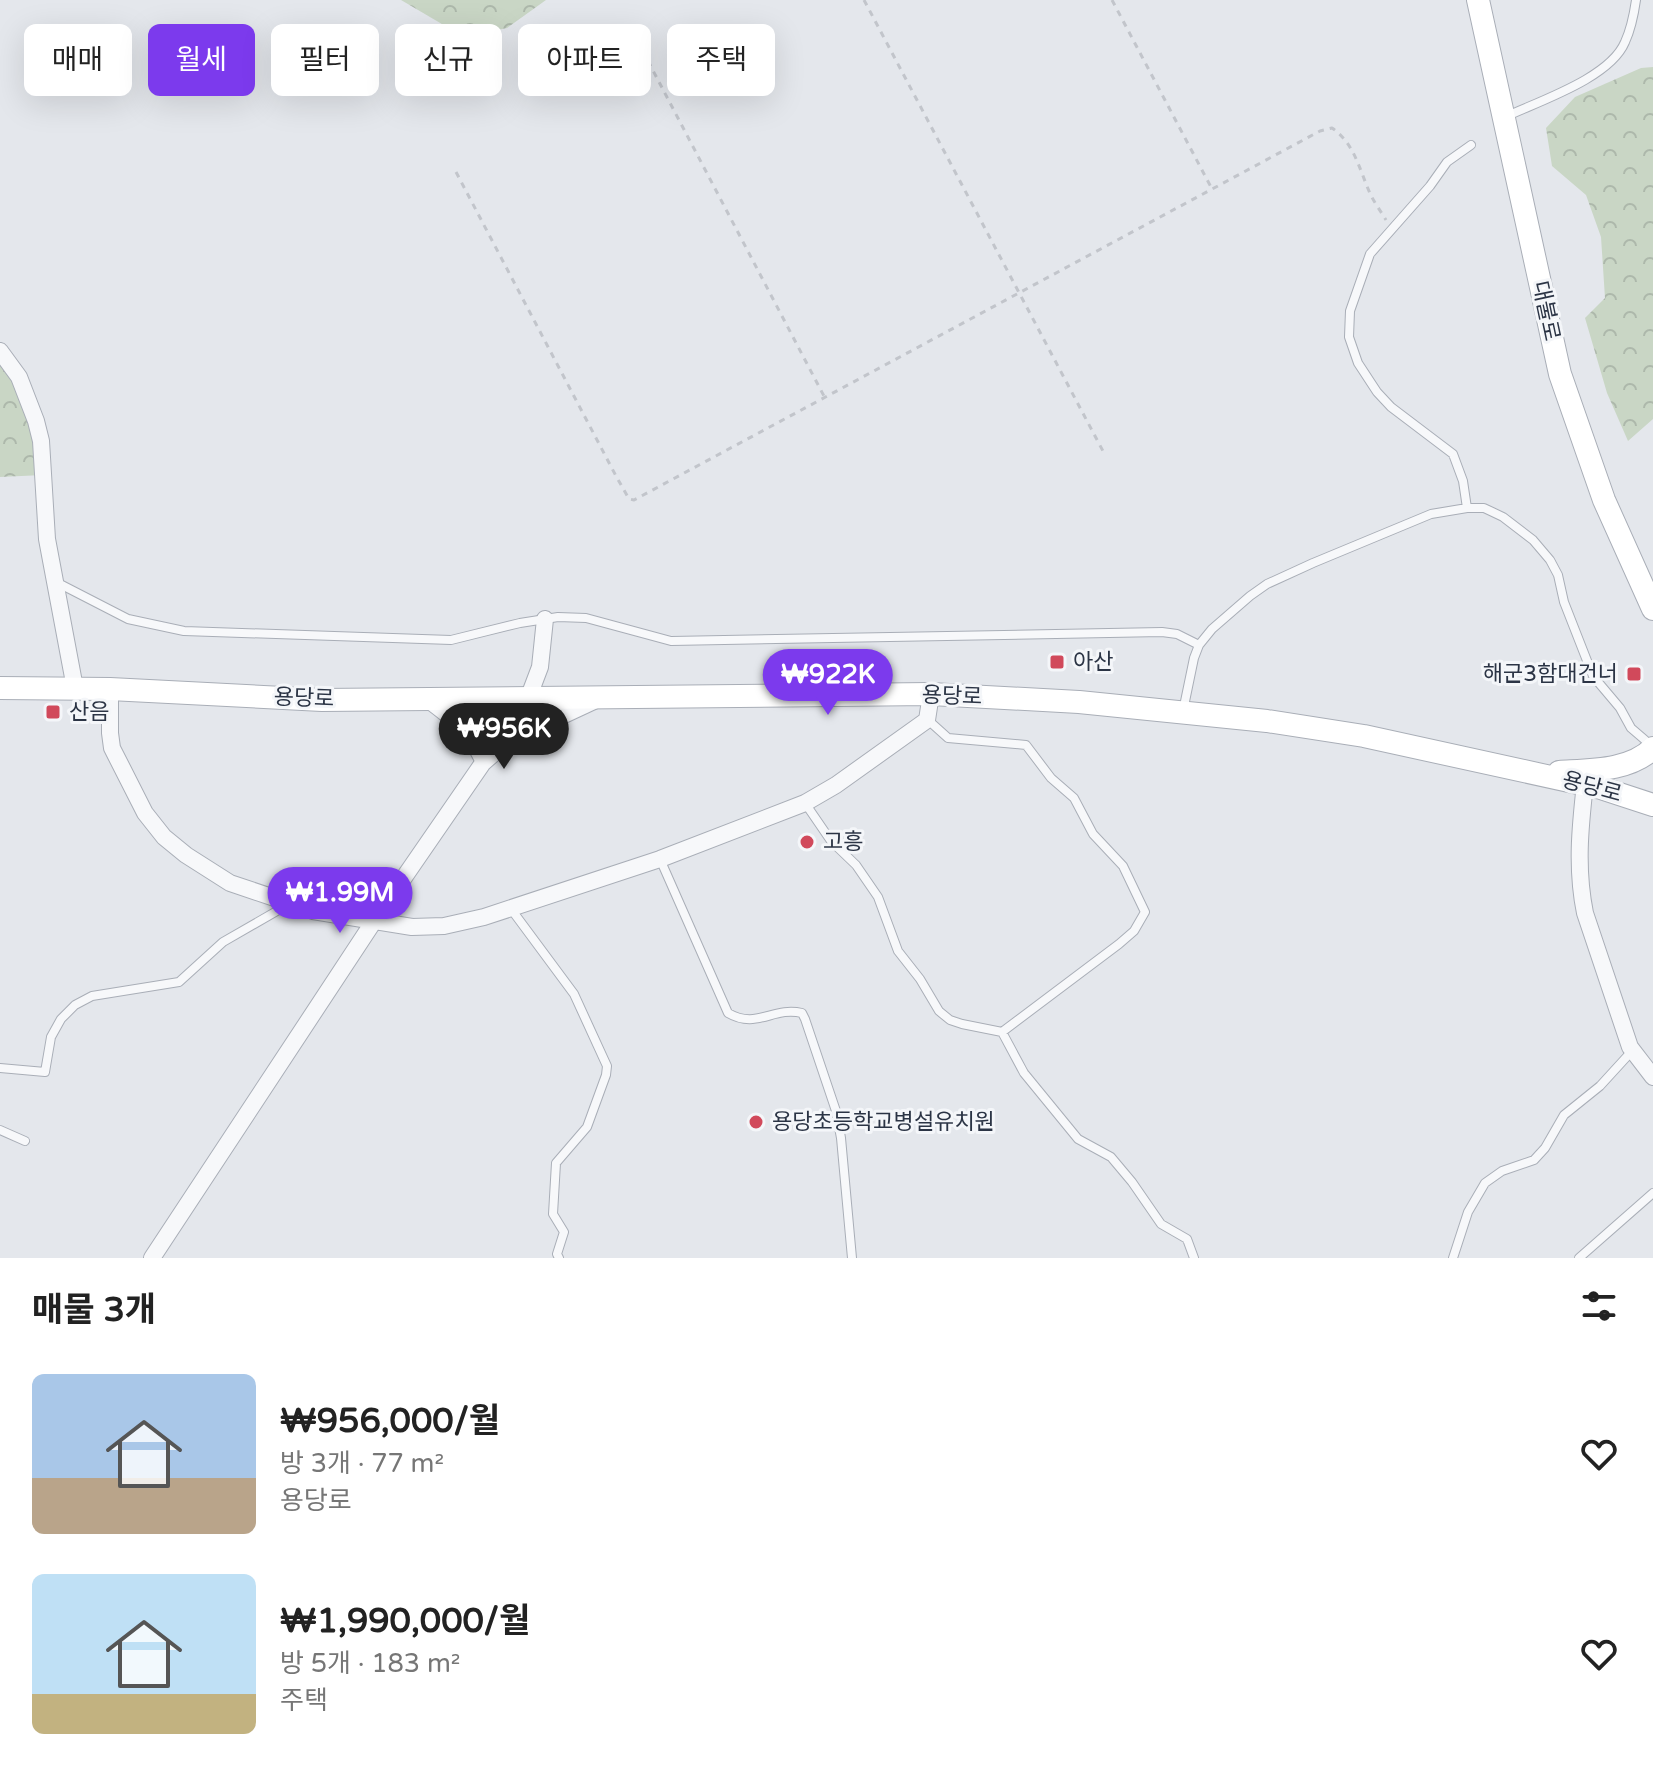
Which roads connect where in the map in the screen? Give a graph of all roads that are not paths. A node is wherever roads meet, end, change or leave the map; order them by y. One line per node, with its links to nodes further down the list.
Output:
1 (1478, 0): 3 (main road, 대불로)
2 (1636, 0): 3 (lane)
3 (1503, 118): 8 (main road, 대불로)
4 (1471, 145): 6 (lane)
5 (0, 351): 7 (street)
6 (1467, 508): 10 (lane); 20 (lane)
7 (55, 581): 9 (lane); 12 (street)
8 (1653, 609)
9 (545, 619): 10 (lane); 16 (street)
10 (1199, 645): 18 (lane)
11 (0, 688): 12 (main road, 용당로)
12 (75, 688): 13 (main road, 용당로)
13 (110, 689): 17 (main road, 용당로); 27 (street)
14 (931, 694): 15 (main road, 용당로); 18 (main road, 용당로); 19 (street)
15 (606, 695): 16 (main road, 용당로); 21 (street)
16 (529, 696): 17 (main road, 용당로); 21 (street)
17 (425, 698): 21 (street)
18 (1183, 712): 22 (main road, 용당로)
19 (927, 720): 24 (street); 30 (lane)
20 (1649, 744): 22 (main road)
21 (484, 762): 29 (street)
22 (1538, 773): 23 (main road, 용당로)
23 (1585, 784): 25 (main road, 용당로); 31 (street)
24 (805, 803): 26 (street); 30 (lane)
25 (1653, 805)
26 (660, 859): 28 (street); 39 (lane)
27 (289, 903): 29 (street); 32 (lane)
28 (511, 909): 29 (street); 38 (lane)
29 (374, 921): 37 (street)
30 (1002, 1032): 40 (lane)
31 (1632, 1051): 33 (street); 41 (lane)
32 (0, 1068)
33 (1653, 1077)
34 (0, 1130): 35 (lane)
35 (25, 1141)
36 (1653, 1193): 42 (lane)
37 (152, 1258)
38 (559, 1258)
39 (852, 1258)
40 (1194, 1258)
41 (1453, 1258)
42 (1579, 1258)

